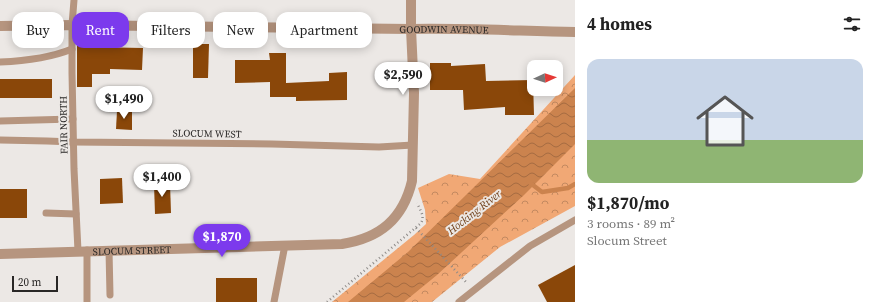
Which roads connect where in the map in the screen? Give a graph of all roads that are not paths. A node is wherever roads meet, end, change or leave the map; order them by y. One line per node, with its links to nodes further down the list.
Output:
1 (74, 0): 3 (lane, FAIR NORTH)
2 (411, 0): 7 (street, SLOCUM STREET)
3 (73, 12)
4 (72, 25): 5 (street, GOODWIN AVENUE)
5 (0, 26)
6 (129, 26): 7 (street, GOODWIN AVENUE)
7 (411, 29): 8 (street, GOODWIN AVENUE); 15 (street, SLOCUM STREET)
8 (575, 32)
9 (72, 48): 10 (lane); 11 (lane, FAIR NORTH)
10 (0, 62)
11 (73, 119): 12 (lane); 14 (lane, FAIR NORTH)
12 (0, 121)
13 (0, 140): 14 (lane, SLOCUM WEST)
14 (73, 142): 15 (lane, SLOCUM WEST); 17 (lane, FAIR NORTH)
15 (413, 145): 19 (street, SLOCUM STREET)
16 (46, 213): 17 (lane)
17 (76, 214): 20 (lane, FAIR NORTH)
18 (575, 220): 26 (lane)
19 (285, 245): 21 (street, SLOCUM STREET); 25 (lane)
20 (82, 250): 21 (street, SLOCUM STREET); 22 (street, SLOCUM STREET); 24 (lane, FAIR NORTH)
21 (109, 250): 23 (lane)
22 (0, 254)
23 (110, 294)
24 (87, 302)
25 (274, 302)
26 (459, 302)

